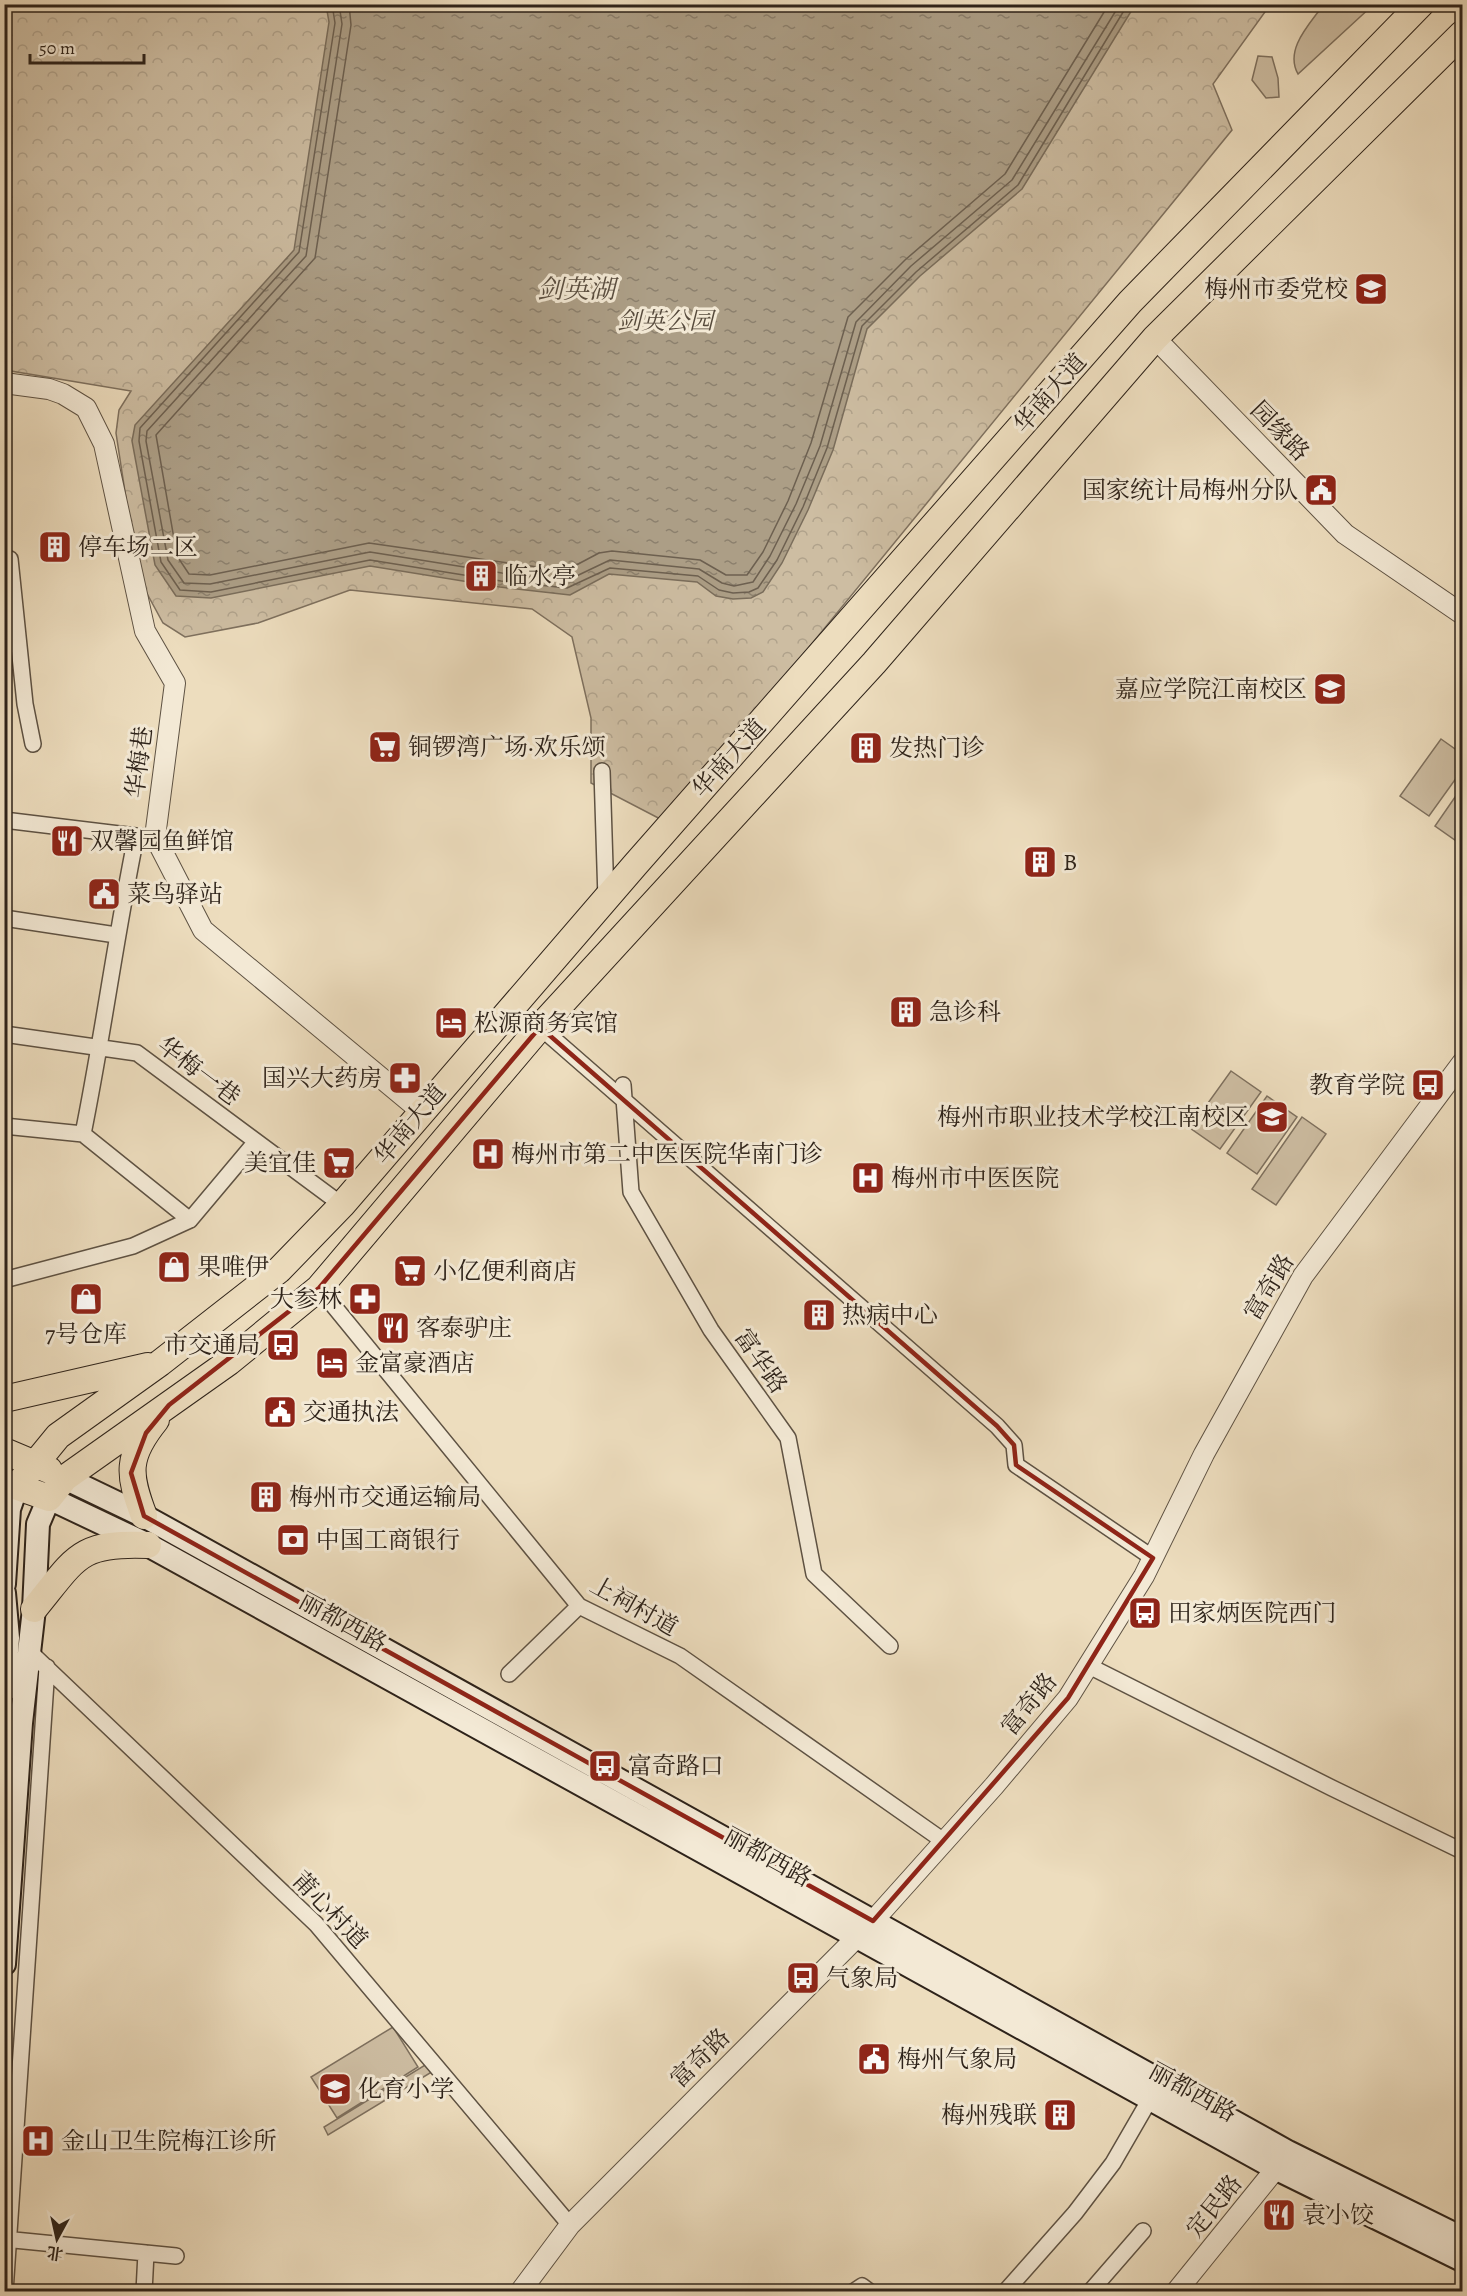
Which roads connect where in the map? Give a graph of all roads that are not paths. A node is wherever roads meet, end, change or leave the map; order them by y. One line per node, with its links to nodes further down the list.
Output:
1 (1421, 4): 11 (main road, 华南大道)
2 (1462, 34): 3 (main road, 华南大道)
3 (1155, 338): 6 (street, 园缘路); 15 (main road, 华南大道)
4 (4, 383): 10 (street, 华梅巷)
5 (10, 559): 7 (street)
6 (1462, 614)
7 (33, 744)
8 (602, 771): 11 (street)
9 (4, 820): 10 (street)
10 (146, 837): 14 (street); 21 (street)
11 (606, 898): 13 (main road, 华南大道)
12 (4, 918): 14 (street)
13 (578, 930): 15 (main road); 21 (main road, 华南大道)
14 (116, 935): 18 (street)
15 (609, 952): 16 (main road, 华南大道)
16 (540, 1028): 28 (main road, 华南大道); 39 (street)
17 (4, 1034): 18 (street, 华梅一巷)
18 (100, 1049): 23 (street); 25 (street, 华梅一巷)
19 (1462, 1062): 39 (street, 富奇路)
20 (623, 1085): 45 (street, 富华路)
21 (421, 1111): 25 (main road, 华南大道)
22 (4, 1126): 23 (street)
23 (83, 1134): 26 (street)
24 (253, 1145): 26 (street)
25 (342, 1205): 29 (main road, 华南大道)
26 (190, 1220): 27 (street)
27 (4, 1280)
28 (319, 1288): 31 (main road, 华南大道); 42 (street, 上祠村道)
29 (160, 1363): 30 (main road); 33 (main road, 华南大道)
30 (4, 1399)
31 (169, 1405): 34 (main road, 华南大道); 37 (main road)
32 (4, 1451): 33 (main road)
33 (35, 1463): 34 (main road); 35 (main road, 华南大道)
34 (65, 1478): 36 (main road, 华南大道); 37 (main road, 丽都西路)
35 (11, 1484): 36 (main road); 40 (main road)
36 (49, 1498): 38 (main road, 丽都西路); 43 (main road)
37 (144, 1516): 52 (main road, 丽都西路)
38 (148, 1545): 43 (main road); 53 (main road, 丽都西路)
39 (1153, 1558): 47 (street, 富奇路)
40 (4, 1584)
41 (4, 1593): 44 (main road)
42 (579, 1606): 48 (street); 50 (street, 上祠村道)
43 (34, 1609): 46 (main road)
44 (6, 1641): 49 (main road)
45 (890, 1646)
46 (38, 1659): 54 (main road); 57 (street, 莆心村道); 64 (street)
47 (1089, 1666): 50 (street, 富奇路); 51 (street)
48 (508, 1674)
49 (4, 1691)
50 (945, 1842): 52 (street, 富奇路)
51 (1462, 1851)
52 (873, 1921): 53 (street, 富奇路); 56 (main road, 丽都西路)
53 (856, 1937): 55 (main road, 丽都西路); 57 (street, 富奇路)
54 (4, 1964)
55 (1150, 2099): 56 (main road, 丽都西路); 69 (street)
56 (1282, 2161): 59 (main road, 丽都西路); 63 (main road, 丽都西路); 71 (street, 定民路)
57 (570, 2225): 66 (street, 富奇路)
58 (1143, 2231): 70 (street)
59 (1462, 2238)
60 (4, 2239): 61 (street)
61 (146, 2253): 62 (street); 65 (street)
62 (176, 2256)
63 (1462, 2260)
64 (5, 2292)
65 (144, 2292)
66 (520, 2292)
67 (853, 2292): 68 (street)
68 (870, 2292)
69 (1005, 2292)
70 (1090, 2292)
71 (1176, 2292)

